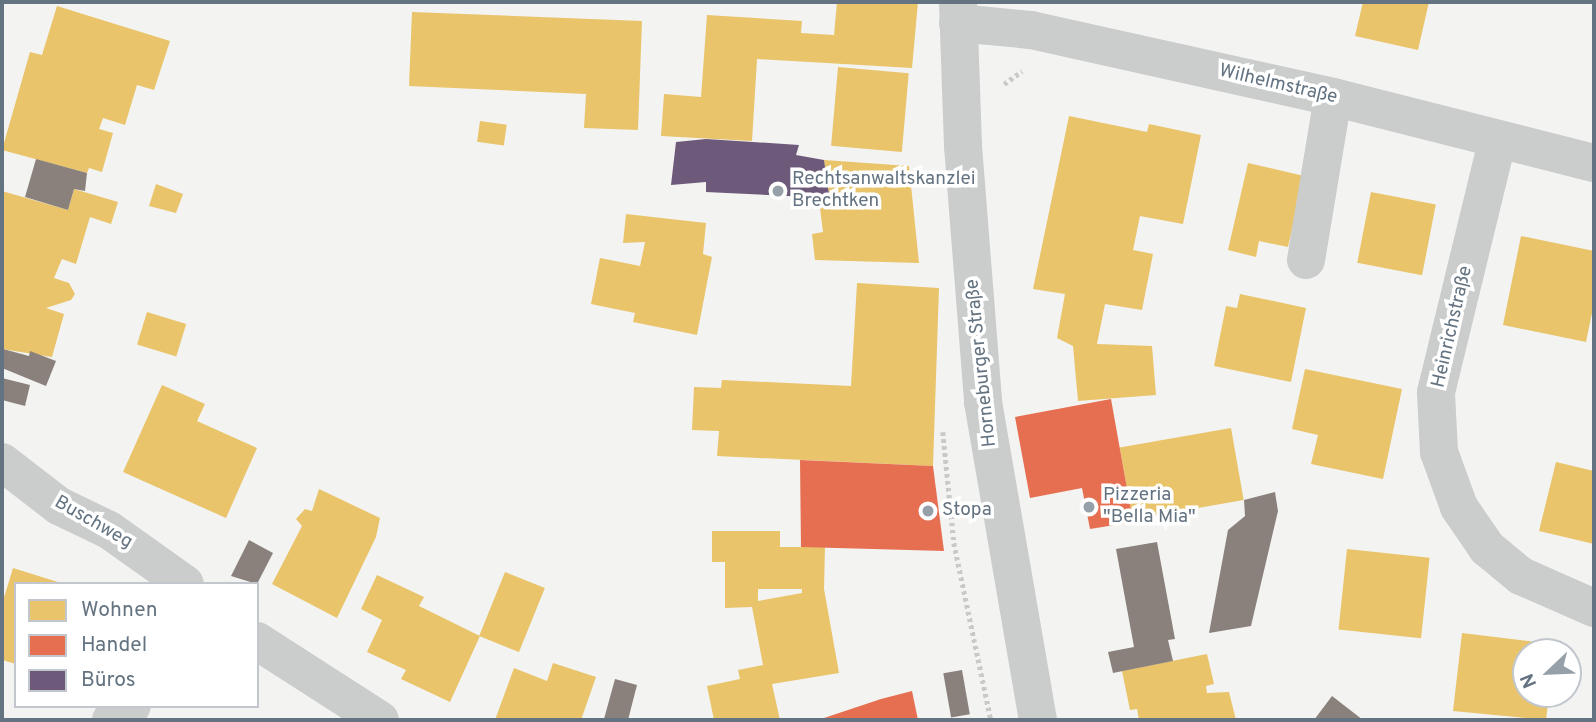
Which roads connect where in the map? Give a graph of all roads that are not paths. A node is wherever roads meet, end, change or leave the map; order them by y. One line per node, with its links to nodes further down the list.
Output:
1 (958, 12): 2 (street, Wilhelmstraße); 13 (street, Horneburger Straße)
2 (1333, 97): 3 (street, Wilhelmstraße); 5 (street)
3 (1497, 142): 4 (street, Wilhelmstraße); 8 (street, Heinrichstraße)
4 (1594, 163)
5 (1306, 260)
6 (2, 462): 7 (street, Buschweg)
7 (181, 582)
8 (1594, 608)
9 (259, 642): 12 (street)
10 (129, 708): 11 (street)
11 (111, 720)
12 (380, 720)
13 (1038, 720)

